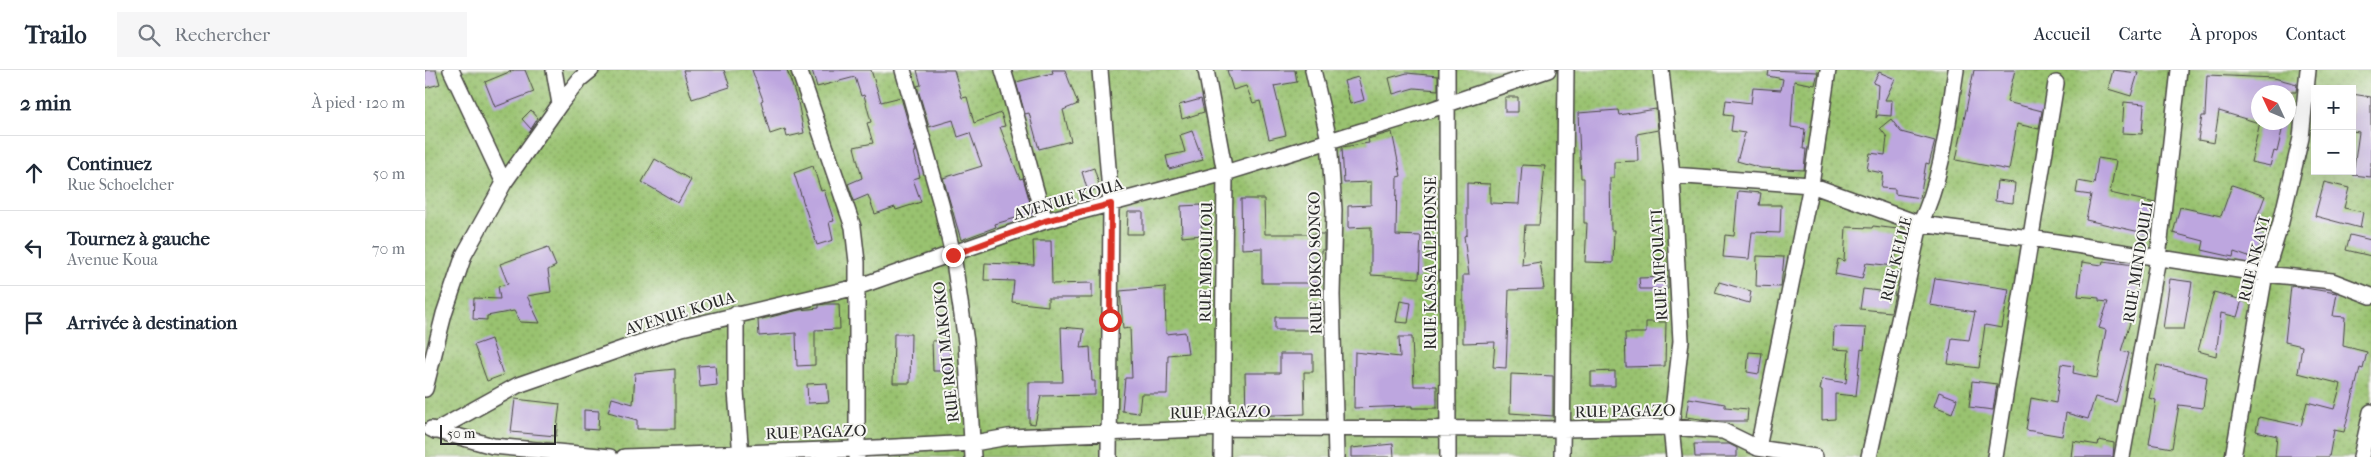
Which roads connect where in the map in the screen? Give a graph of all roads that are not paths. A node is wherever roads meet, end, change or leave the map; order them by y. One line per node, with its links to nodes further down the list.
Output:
1 (451, 70): 24 (street)
2 (553, 70): 20 (street)
3 (591, 70): 20 (street)
4 (799, 70): 33 (street)
5 (903, 70): 30 (street, RUE ROI MAKOKO)
6 (1003, 70): 27 (street)
7 (1100, 70): 26 (street)
8 (1206, 70): 22 (street, RUE MBOULOU)
9 (1313, 70): 21 (street, RUE BOKO SONGO)
10 (1447, 70): 19 (street, RUE KASSA ALPHONSE)
11 (1548, 70): 19 (street, AVENUE KOUA)
12 (1566, 70): 42 (street)
13 (1661, 70): 23 (street, RUE MFOUATI)
14 (1828, 70): 25 (street)
15 (1956, 70): 28 (street, RUE KELLE)
16 (2179, 70): 31 (street, RUE MINDOULI)
17 (2308, 70): 32 (street, RUE NKAYI)
18 (2057, 83): 29 (street)
19 (1448, 103): 21 (street, AVENUE KOUA); 38 (street, RUE KASSA ALPHONSE)
20 (560, 104): 24 (street)
21 (1329, 140): 22 (street, AVENUE KOUA); 43 (street, RUE BOKO SONGO)
22 (1225, 173): 26 (street, AVENUE KOUA); 40 (street, RUE MBOULOU)
23 (1672, 175): 25 (street); 39 (street, RUE MFOUATI)
24 (504, 183): 36 (street)
25 (1811, 185): 28 (street); 45 (street)
26 (1111, 204): 27 (street, AVENUE KOUA); 44 (street)
27 (1045, 221): 30 (street, AVENUE KOUA)
28 (1920, 224): 29 (street); 58 (street, RUE KELLE)
29 (2030, 238): 31 (street); 59 (street)
30 (953, 255): 33 (street, AVENUE KOUA); 46 (street, RUE ROI MAKOKO)
31 (2158, 258): 32 (street); 60 (street, RUE MINDOULI)
32 (2265, 274): 34 (street); 61 (street, RUE NKAYI)
33 (857, 287): 35 (street, AVENUE KOUA); 47 (street)
34 (2371, 296)
35 (736, 314): 41 (street, AVENUE KOUA); 48 (street)
36 (425, 389)
37 (2371, 412): 62 (street)
38 (1448, 427): 42 (street, RUE PAGAZO); 43 (street, RUE PAGAZO); 54 (street, RUE KASSA ALPHONSE)
39 (1671, 427): 42 (street, RUE PAGAZO); 45 (street, RUE PAGAZO); 56 (street, RUE MFOUATI)
40 (1222, 428): 43 (street, RUE PAGAZO); 44 (street, RUE PAGAZO); 52 (street, RUE MBOULOU)
41 (430, 429): 49 (street)
42 (1562, 429): 55 (street)
43 (1336, 430): 53 (street, RUE BOKO SONGO)
44 (1109, 433): 46 (street, RUE PAGAZO); 51 (street)
45 (1758, 448): 57 (street, RUE PAGAZO)
46 (973, 450): 47 (street, RUE PAGAZO)
47 (857, 453): 48 (street, RUE PAGAZO)
48 (741, 455): 50 (street, RUE PAGAZO)
49 (610, 457)
50 (624, 457)
51 (1109, 457)
52 (1222, 457)
53 (1336, 457)
54 (1448, 457)
55 (1563, 457)
56 (1674, 457)
57 (1814, 457)
58 (1869, 457)
59 (1995, 457)
60 (2122, 457)
61 (2233, 457)
62 (2361, 457)

